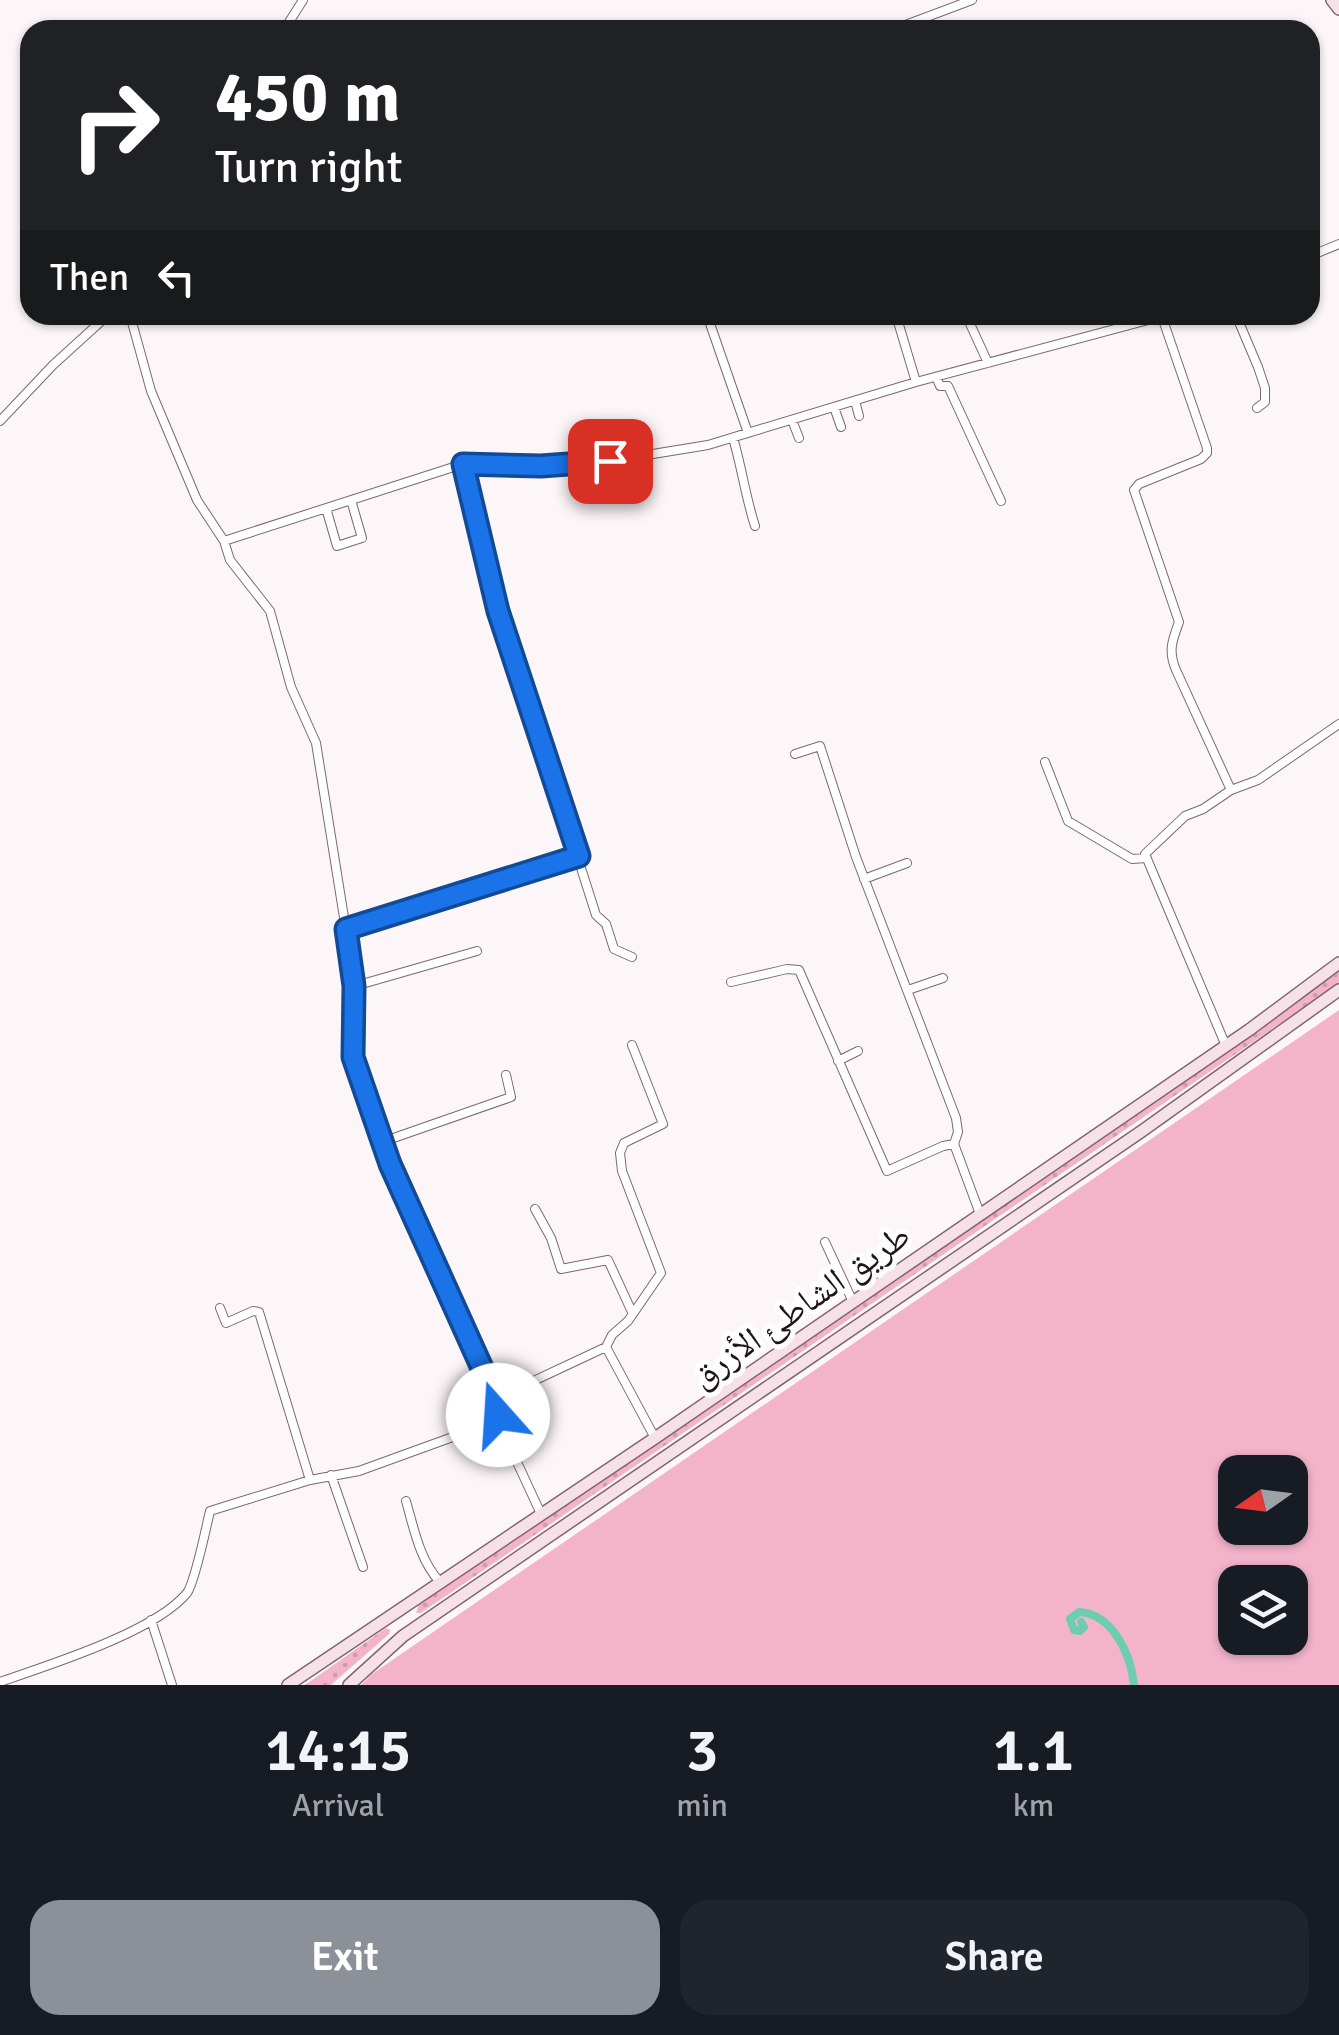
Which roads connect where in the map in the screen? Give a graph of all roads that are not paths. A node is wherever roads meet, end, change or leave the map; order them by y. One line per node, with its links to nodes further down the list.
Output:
1 (972, 0): 4 (street)
2 (1332, 0): 3 (main road)
3 (1339, 9)
4 (919, 20)
5 (97, 325): 21 (street)
6 (133, 325): 31 (street)
7 (710, 325): 23 (street)
8 (899, 325): 15 (street)
9 (971, 325): 13 (street)
10 (1131, 325): 13 (street)
11 (1168, 325): 35 (street)
12 (1240, 325): 18 (street)
13 (988, 363): 14 (street)
14 (936, 376): 15 (street); 28 (street)
15 (916, 382): 16 (street)
16 (854, 400): 17 (street); 19 (street)
17 (834, 407): 20 (street); 22 (street)
18 (1257, 408)
19 (859, 416)
20 (792, 420): 23 (street); 25 (street)
21 (0, 421)
22 (842, 428)
23 (748, 433): 24 (street)
24 (734, 438): 26 (street); 30 (street)
25 (798, 438)
26 (463, 464): 27 (street); 36 (street)
27 (351, 500): 29 (street); 29 (street)
28 (1002, 501)
29 (326, 508): 31 (street)
30 (755, 526)
31 (224, 541): 40 (street)
32 (1339, 724): 35 (street)
33 (795, 754): 39 (street)
34 (1045, 762): 37 (street)
35 (1232, 790): 37 (street)
36 (579, 856): 40 (street); 42 (street)
37 (1146, 858): 50 (street)
38 (907, 862): 39 (street)
39 (864, 879): 47 (street)
40 (346, 929): 46 (street)
41 (476, 951): 46 (street)
42 (632, 956)
43 (1339, 964): 50 (main road, طريق الشاطئ الأزرق)
44 (943, 978): 47 (street)
45 (732, 982): 52 (street)
46 (354, 986): 54 (street)
47 (908, 990): 55 (street)
48 (1339, 990): 74 (main road, طريق الشاطئ الأزرق)
49 (632, 1045): 61 (street)
50 (1226, 1046): 57 (main road, طريق الشاطئ الأزرق)
51 (858, 1051): 52 (street)
52 (838, 1062): 55 (street)
53 (506, 1075): 54 (street)
54 (382, 1142): 63 (street)
55 (954, 1144): 57 (street)
56 (535, 1209): 61 (street)
57 (980, 1214): 59 (main road, طريق الشاطئ الأزرق)
58 (825, 1242): 59 (street)
59 (853, 1302): 64 (main road, طريق الشاطئ الأزرق)
60 (220, 1308): 67 (street)
61 (632, 1312): 62 (street)
62 (606, 1348): 63 (street); 64 (street)
63 (496, 1399): 66 (street)
64 (655, 1438): 69 (main road, طريق الشاطئ الأزرق)
65 (510, 1447): 69 (street)
66 (331, 1476): 67 (street); 70 (street)
67 (310, 1480): 73 (street)
68 (406, 1501): 71 (street)
69 (541, 1514): 71 (main road, طريق الشاطئ الأزرق)
70 (363, 1567)
71 (440, 1582): 72 (main road, طريق الشاطئ الأزرق)
72 (394, 1612): 74 (street); 77 (main road, طريق الشاطئ الأزرق)
73 (151, 1620): 75 (street); 76 (street)
74 (407, 1633): 78 (main road, طريق الشاطئ الأزرق)
75 (0, 1682)
76 (172, 1685)
77 (288, 1685)
78 (348, 1685)

